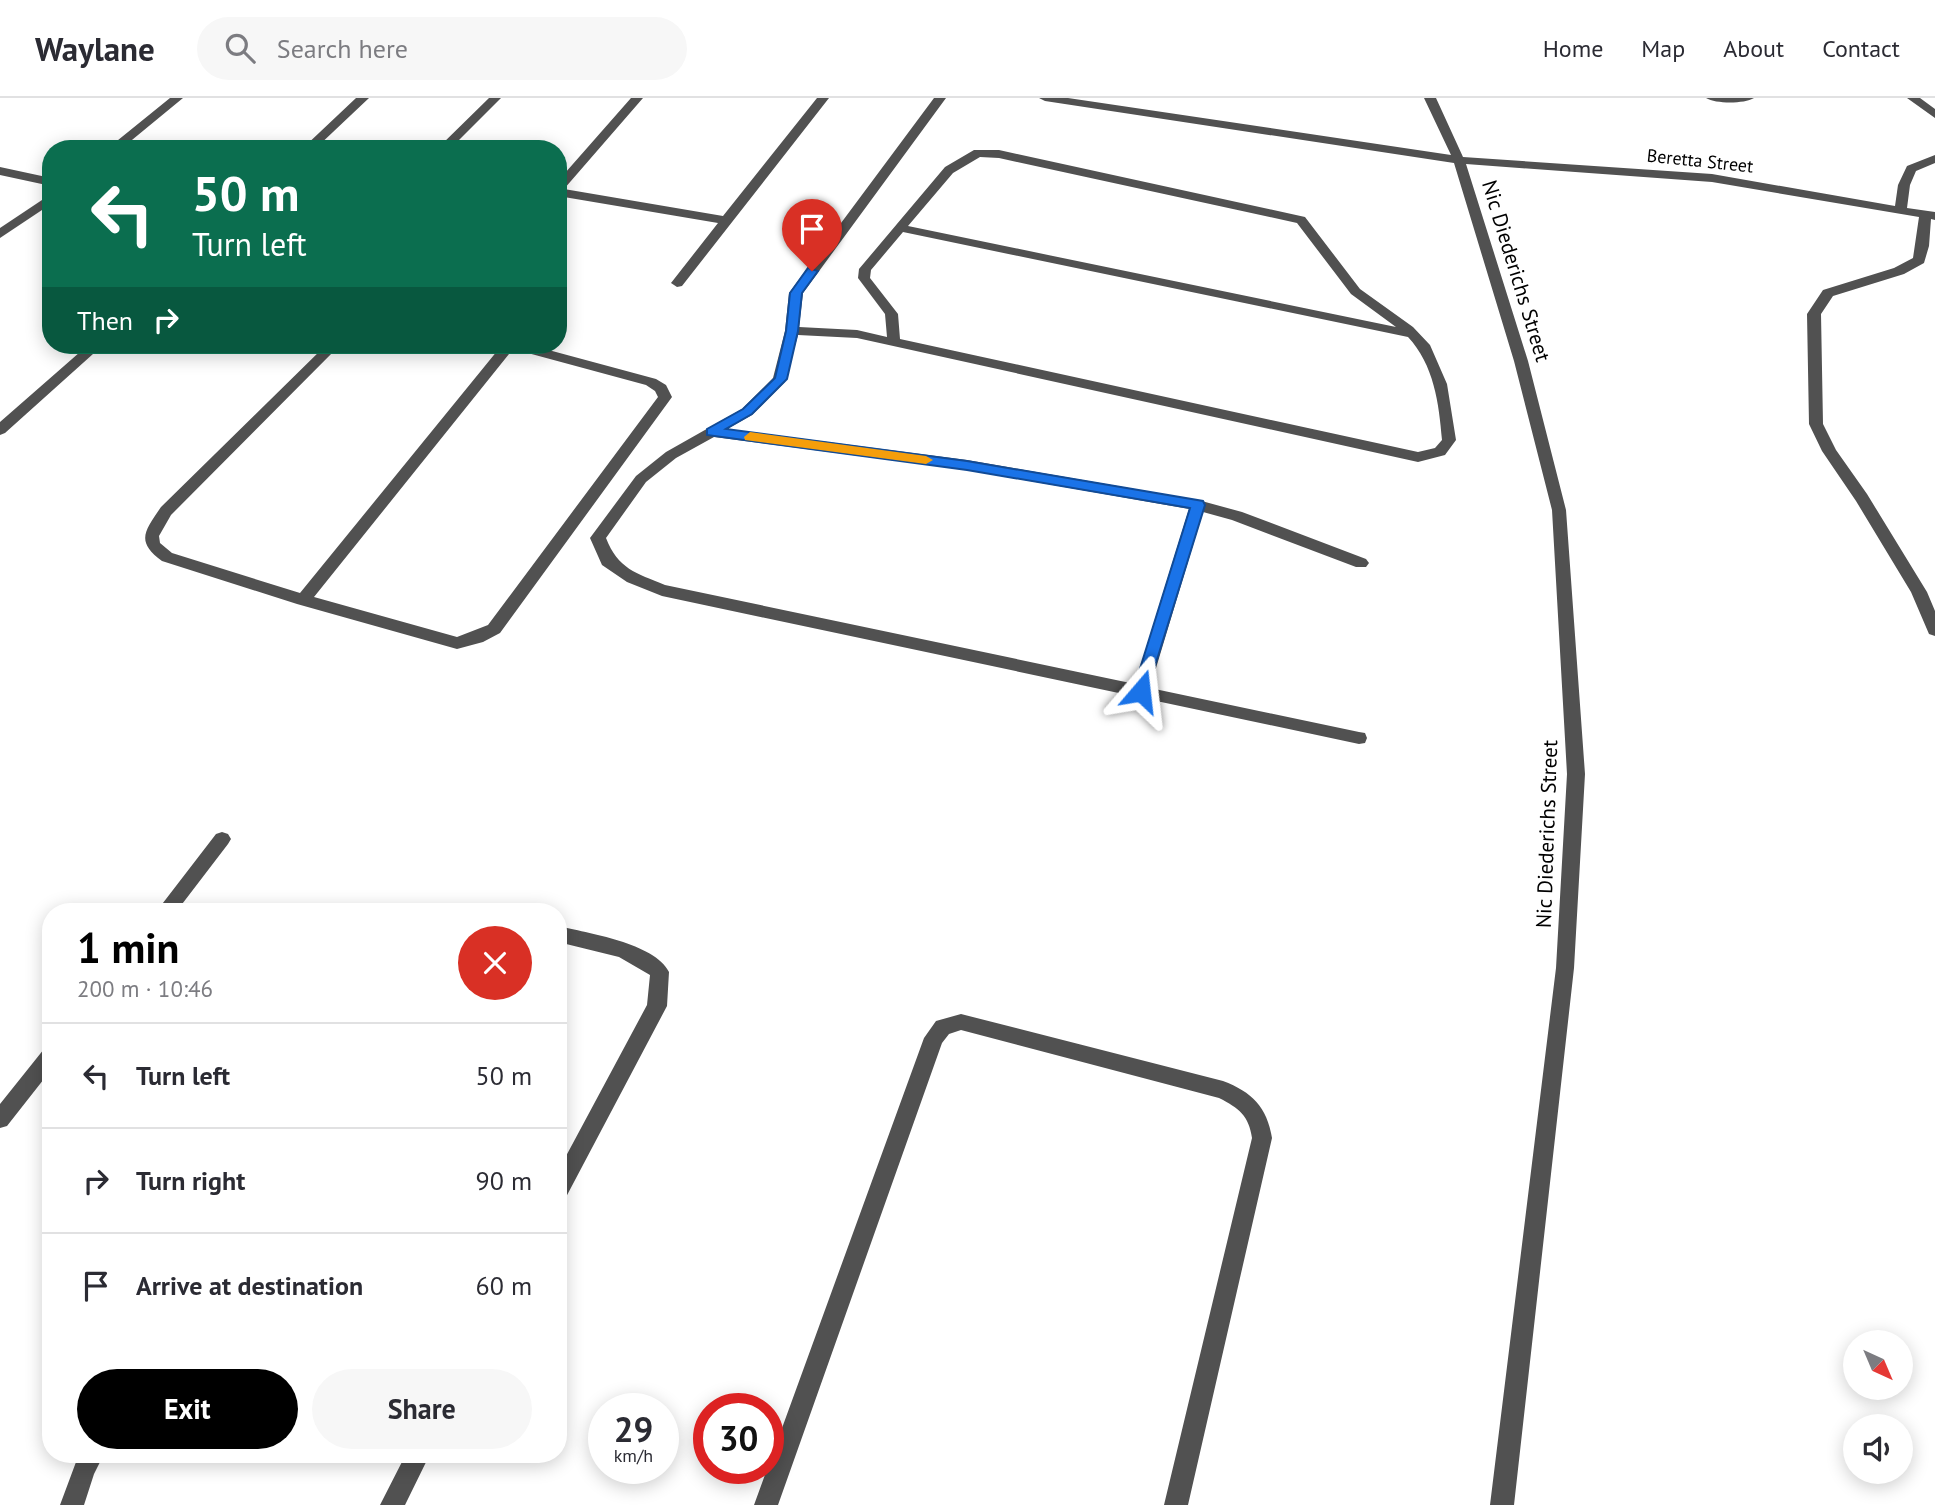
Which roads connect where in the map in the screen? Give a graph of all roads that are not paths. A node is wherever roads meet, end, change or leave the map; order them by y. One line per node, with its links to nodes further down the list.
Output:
1 (177, 98): 13 (street)
2 (363, 98): 14 (street)
3 (495, 98): 15 (street)
4 (637, 98): 20 (street)
5 (823, 98): 25 (street)
6 (940, 98): 29 (street)
7 (1045, 98): 17 (street, Beretta Street)
8 (1430, 98): 17 (street, Nic Diederichs Street)
9 (1712, 98): 10 (street)
10 (1748, 98)
11 (1913, 98): 12 (street)
12 (1935, 115)
13 (125, 140)
14 (318, 140)
15 (452, 140)
16 (1935, 159): 23 (street)
17 (1459, 160): 23 (street, Beretta Street); 56 (street, Nic Diederichs Street)
18 (0, 171): 19 (street)
19 (42, 180)
20 (567, 180)
21 (567, 193): 25 (street)
22 (42, 204): 27 (street)
23 (1901, 209): 24 (street, Beretta Street)
24 (1930, 215): 41 (street)
25 (728, 221): 28 (street)
26 (902, 229): 30 (street); 30 (street); 31 (street)
27 (0, 234)
28 (677, 283)
29 (792, 331): 31 (street); 37 (street)
30 (1414, 335): 31 (street)
31 (893, 342)
32 (86, 354): 36 (street)
33 (324, 354): 40 (street)
34 (502, 354): 40 (street)
35 (548, 354): 40 (street)
36 (0, 430)
37 (712, 432): 38 (street); 42 (street)
38 (1198, 505): 39 (street); 42 (street)
39 (1361, 563)
40 (303, 600)
41 (1935, 630)
42 (1141, 691): 43 (street)
43 (1359, 738)
44 (222, 839): 45 (street)
45 (172, 903)
46 (567, 936): 49 (street)
47 (42, 1066): 48 (street)
48 (0, 1119)
49 (567, 1175)
50 (87, 1463): 52 (street)
51 (414, 1463): 53 (street)
52 (72, 1505)
53 (392, 1505)
54 (766, 1505): 55 (street)
55 (1176, 1505)
56 (1502, 1505)

